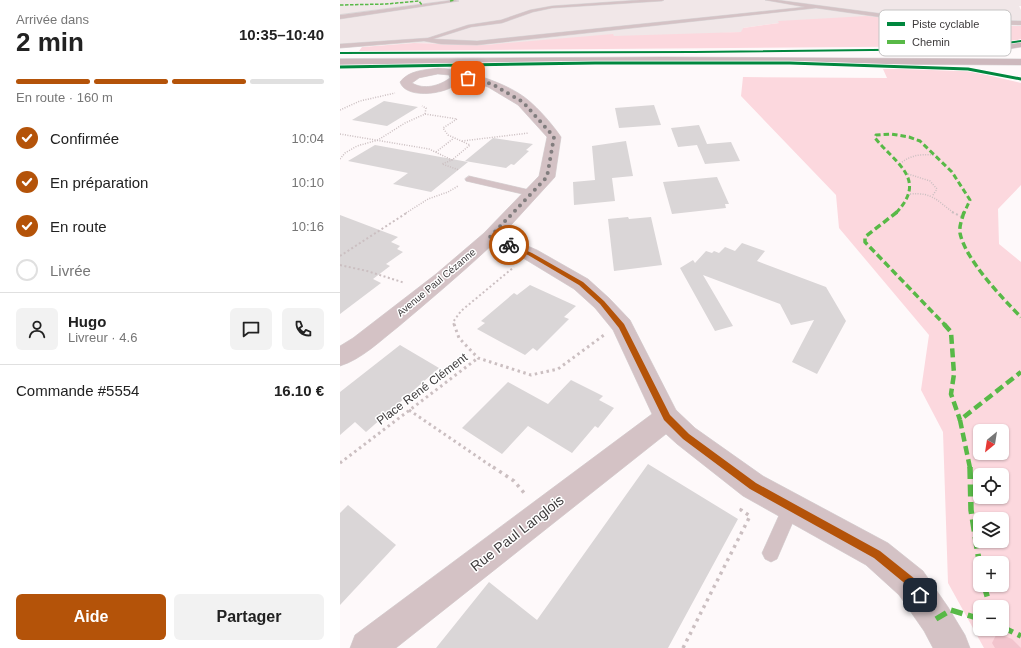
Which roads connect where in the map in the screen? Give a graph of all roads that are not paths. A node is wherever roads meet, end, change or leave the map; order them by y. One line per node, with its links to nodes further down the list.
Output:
1 (662, 0): 9 (lane)
2 (767, 0): 4 (lane)
3 (457, 1): 6 (lane)
4 (814, 7): 5 (lane); 9 (lane)
5 (879, 15)
6 (340, 17)
7 (1011, 23): 8 (lane)
8 (1021, 23)
9 (424, 39): 11 (lane)
10 (1021, 44): 12 (main road)
11 (340, 45)
12 (1011, 45)
13 (879, 54): 14 (main road)
14 (340, 56)
15 (940, 61): 16 (main road); 17 (main road); 18 (main road)
16 (340, 62)
17 (1021, 62)
18 (1021, 70)
19 (456, 75): 19 (street, Avenue Paul Cézanne); 21 (street, Avenue Paul Cézanne)
20 (469, 179): 21 (lane)
21 (531, 193): 22 (street, Avenue Paul Cézanne)
22 (490, 237): 23 (street, Avenue Paul Cézanne); 24 (street)
23 (340, 357)
24 (667, 418): 25 (street); 27 (street, Rue Paul Langlois)
25 (791, 508): 26 (lane); 28 (street)
26 (771, 553)
27 (368, 648)
28 (952, 648)

